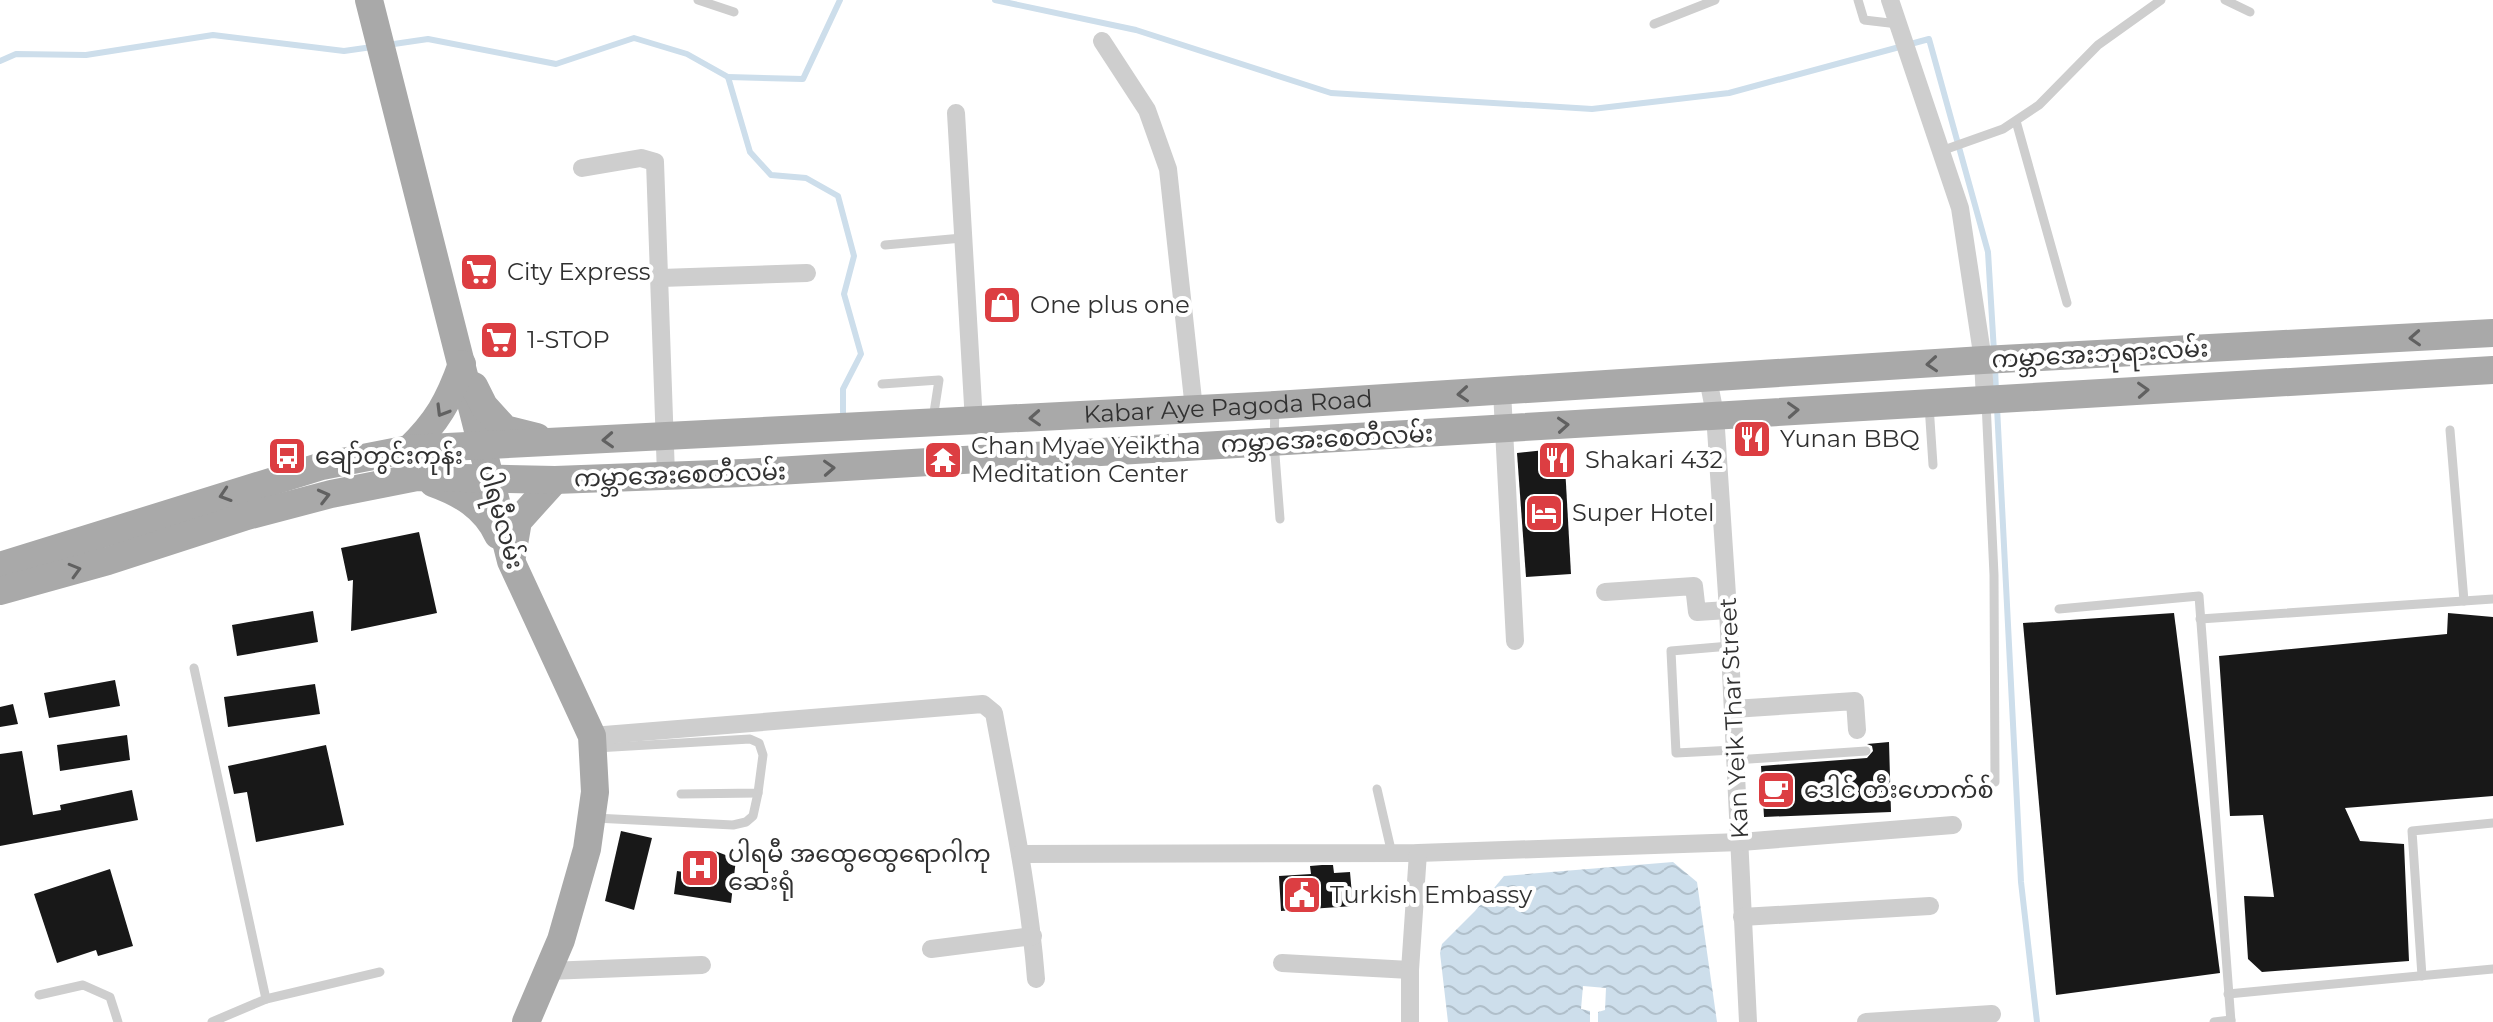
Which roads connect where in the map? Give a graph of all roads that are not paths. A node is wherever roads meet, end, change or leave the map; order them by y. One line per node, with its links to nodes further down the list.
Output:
1 (369, 0): 25 (main road, ပါရမီလမ်း)
2 (698, 0): 8 (lane)
3 (1715, 0): 10 (lane)
4 (1858, 0): 11 (lane)
5 (1890, 0): 11 (street)
6 (2161, 0): 14 (lane)
7 (2225, 0): 9 (lane)
8 (734, 12)
9 (2250, 12)
10 (1654, 24)
11 (1898, 24): 15 (street)
12 (1102, 41): 34 (street)
13 (956, 113): 17 (street)
14 (2016, 121): 15 (lane); 21 (lane)
15 (1941, 151): 24 (street)
16 (582, 168): 20 (street)
17 (962, 238): 18 (lane); 41 (street)
18 (885, 245)
19 (807, 273): 20 (street)
20 (661, 278): 40 (street)
21 (2067, 303)
22 (2493, 333): 23 (main road, ကမ္ဘာအေးဘုရားလမ်း, one-way to 23)
23 (2081, 355): 24 (main road, ကမ္ဘာအေးဘုရားလမ်း); 30 (main road)
24 (1983, 360): 27 (main road, ကမ္ဘာအေးဘုရားလမ်း, one-way to 27); 31 (street)
25 (462, 364): 42 (main road); 44 (main road, ပါရမီလမ်း); 45 (main road, one-way to 45)
26 (2493, 370): 30 (main road, ကမ္ဘာအေးဘုရားလမ်း, one-way to 26)
27 (1708, 379): 29 (main road, Kabar Aye Pagoda Road); 35 (street, Kan Yeik Thar Street)
28 (882, 384): 36 (lane)
29 (1502, 391): 33 (main road, Kabar Aye Pagoda Road, one-way to 33); 37 (street)
30 (2083, 393): 31 (main road, ကမ္ဘာအေးဘုရားလမ်း)
31 (1994, 398): 32 (main road, ကမ္ဘာအေးဘုရားလမ်း); 71 (lane)
32 (1929, 402): 35 (main road, ကမ္ဘာအေးဘုရားလမ်း, one-way to 32); 46 (lane)
33 (1275, 405): 34 (main road, Kabar Aye Pagoda Road); 43 (lane)
34 (1194, 409): 41 (main road, Kabar Aye Pagoda Road, one-way to 41)
35 (1715, 414): 37 (main road, ကမ္ဘာအေးစေတီလမ်း, one-way to 35); 61 (street, Kan Yeik Thar Street)
36 (932, 424): 39 (main road, Kabar Aye Pagoda Road); 41 (main road, Kabar Aye Pagoda Road)
37 (1504, 429): 43 (main road, ကမ္ဘာအေးစေတီလမ်း); 63 (street)
38 (2450, 430): 59 (lane)
39 (741, 433): 40 (main road, Kabar Aye Pagoda Road); 47 (main road)
40 (666, 437): 42 (main road, Kabar Aye Pagoda Road, one-way to 42); 48 (street)
41 (976, 441): 43 (main road, ကမ္ဘာအေးစေတီလမ်း); 47 (main road, ကမ္ဘာအေးစေတီလမ်း, one-way to 41)
42 (557, 442): 44 (main road)
43 (1274, 442): 52 (lane)
44 (481, 445): 45 (main road); 50 (main road, ပါရမီလမ်း)
45 (409, 449): 53 (main road, one-way to 53)
46 (1933, 465)
47 (743, 473): 48 (main road, ကမ္ဘာအေးစေတီလမ်း)
48 (666, 475): 51 (main road, ကမ္ဘာအေးစေတီလမ်း)
49 (417, 477): 50 (main road); 53 (main road, one-way to 49); 54 (main road)
50 (490, 480): 51 (main road); 54 (main road, ပါရမီလမ်း)
51 (555, 480): 54 (main road)
52 (1280, 519)
53 (104, 548): 55 (main road); 56 (main road, one-way to 53)
54 (511, 561): 68 (main road, ပါရမီလမ်း)
55 (0, 566)
56 (0, 591)
57 (1605, 592): 61 (street)
58 (2493, 599): 59 (lane)
59 (2464, 601): 62 (lane)
60 (2059, 609): 62 (lane)
61 (1728, 610): 64 (street, Kan Yeik Thar Street)
62 (2200, 619): 94 (lane)
63 (1515, 641)
64 (1730, 646): 66 (street, Kan Yeik Thar Street); 70 (lane)
65 (194, 668): 96 (lane)
66 (1733, 709): 67 (street); 70 (street, Kan Yeik Thar Street)
67 (1857, 730)
68 (592, 742): 73 (lane); 75 (main road, ပါရမီလမ်း); 80 (street)
69 (1866, 751): 70 (lane)
70 (1735, 755): 78 (street, Kan Yeik Thar Street)
71 (1995, 782)
72 (1377, 789): 81 (lane)
73 (758, 793): 74 (lane); 75 (lane)
74 (681, 794)
75 (592, 818): 90 (main road, ပါရမီလမ်း)
76 (2493, 823): 92 (lane)
77 (1953, 825): 78 (street)
78 (1741, 842): 79 (street); 83 (street, Kan Yeik Thar Street)
79 (1418, 853): 81 (street); 89 (street)
80 (1020, 854): 81 (street); 84 (street)
81 (1392, 854)
82 (1930, 906): 83 (street)
83 (1742, 917): 103 (street, Kan Yeik Thar Street)
84 (1033, 936): 85 (street); 93 (street)
85 (931, 949)
86 (1282, 963): 89 (street)
87 (702, 965): 90 (street)
88 (2493, 969): 92 (lane)
89 (1410, 970): 102 (street)
90 (548, 971): 101 (main road, ပါရမီလမ်း)
91 (380, 972): 96 (lane)
92 (2422, 976): 94 (lane)
93 (1036, 979)
94 (2228, 994): 98 (lane)
95 (39, 995): 99 (lane)
96 (266, 999): 100 (lane)
97 (1992, 1014): 104 (street)
98 (2231, 1021): 105 (lane)
99 (118, 1022)
100 (212, 1022)
101 (526, 1022)
102 (1410, 1022)
103 (1748, 1022)
104 (1866, 1022)
105 (2214, 1022)

